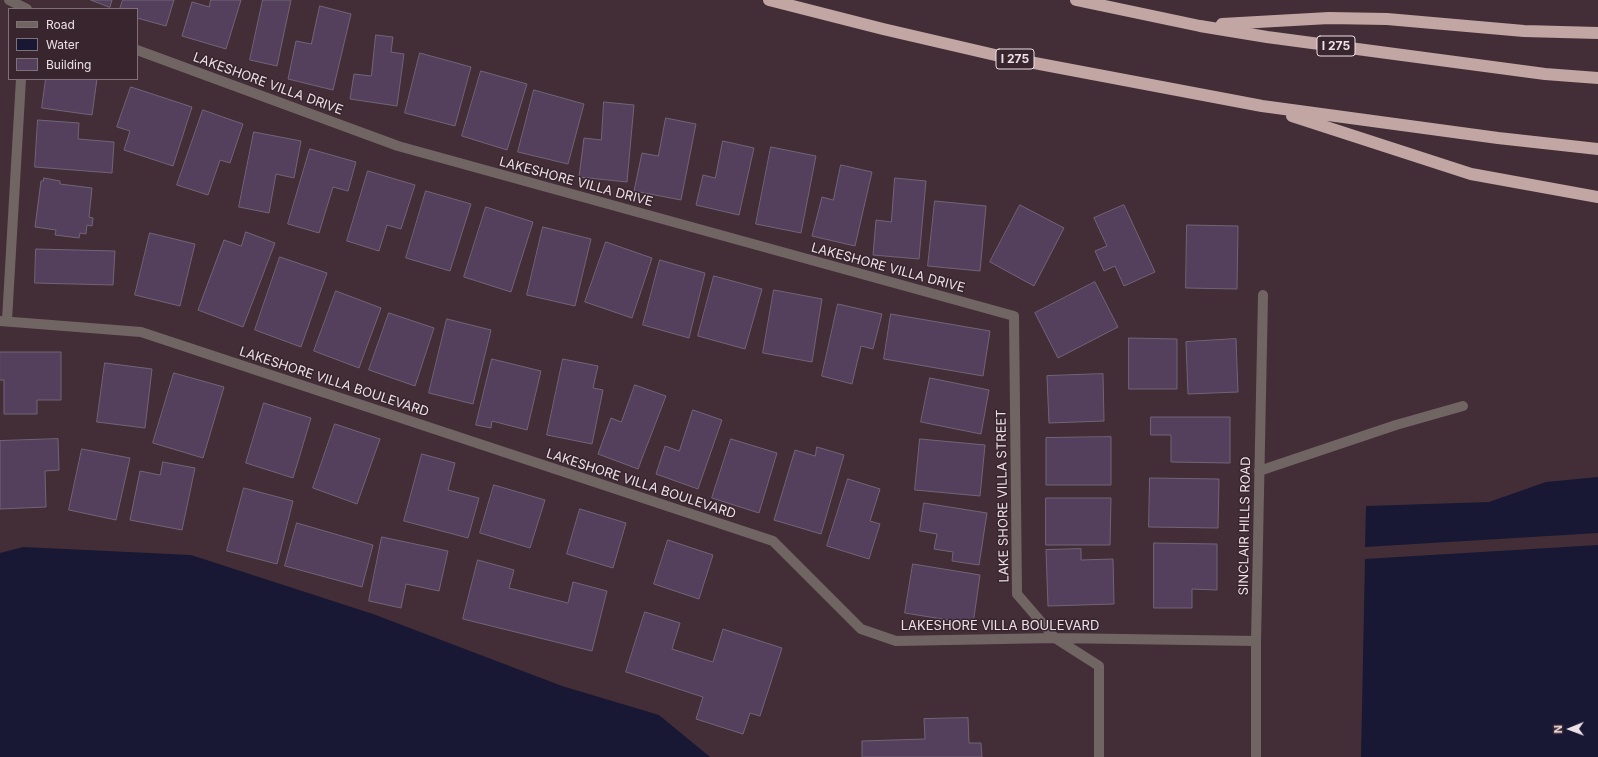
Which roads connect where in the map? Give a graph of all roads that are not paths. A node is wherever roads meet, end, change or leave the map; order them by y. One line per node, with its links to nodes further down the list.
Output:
1 (9, 0): 4 (street)
2 (769, 0): 10 (highway, I 275)
3 (1076, 0): 5 (highway, I 275)
4 (24, 8)
5 (1200, 26): 6 (highway); 8 (highway, I 275)
6 (1598, 33)
7 (138, 50): 14 (street, LAKESHORE VILLA DRIVE)
8 (1598, 78)
9 (21, 80): 15 (street)
10 (1262, 106): 11 (highway, I 275); 12 (highway)
11 (1598, 149)
12 (1598, 197)
13 (1262, 295): 17 (street, SINCLAIR HILLS ROAD)
14 (1014, 316): 18 (street, LAKE SHORE VILLA STREET)
15 (3, 320): 18 (street, LAKESHORE VILLA BOULEVARD)
16 (1463, 406): 17 (street)
17 (1259, 471): 19 (street, SINCLAIR HILLS ROAD)
18 (1055, 638): 19 (street, LAKESHORE VILLA BOULEVARD); 20 (street, LAKE SHORE VILLA STREET)
19 (1256, 641): 21 (street, SINCLAIR HILLS ROAD)
20 (1099, 757)
21 (1256, 757)

